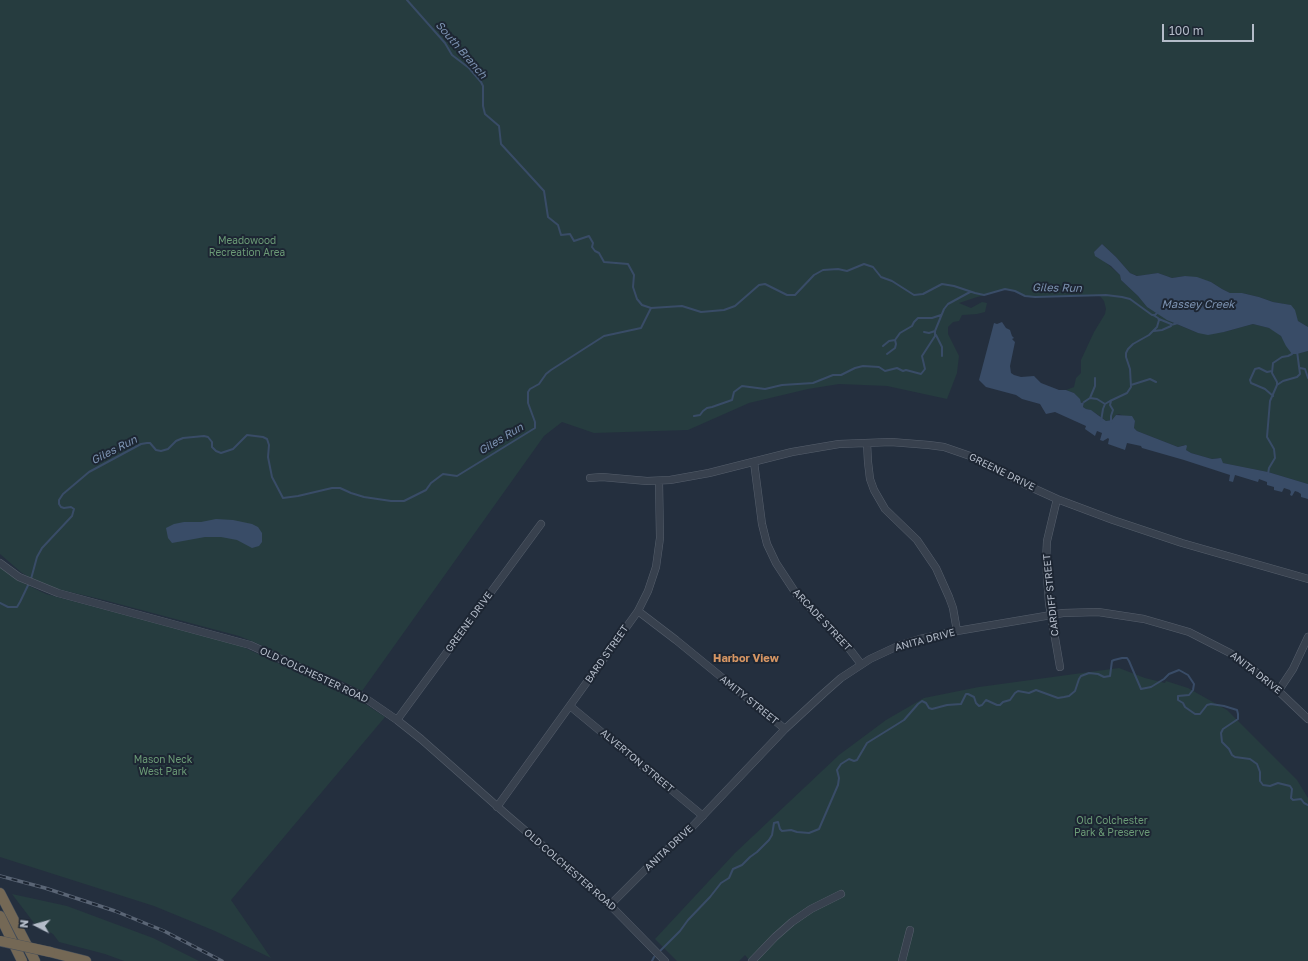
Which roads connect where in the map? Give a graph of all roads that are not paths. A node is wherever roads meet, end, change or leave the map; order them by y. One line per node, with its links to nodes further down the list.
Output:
1 (866, 443): 2 (street, GREENE DRIVE); 5 (street, GREENE DRIVE); 11 (street)
2 (754, 462): 4 (street, GREENE DRIVE); 13 (street, ARCADE STREET)
3 (590, 478): 4 (street, GREENE DRIVE)
4 (658, 481): 9 (street, BARD STREET)
5 (1057, 499): 8 (street, GREENE DRIVE); 10 (street, CARDIFF STREET)
6 (541, 524): 18 (street, GREENE DRIVE)
7 (0, 563): 18 (street, OLD COLCHESTER ROAD)
8 (1308, 579)
9 (638, 611): 16 (street, BARD STREET); 19 (street, AMITY STREET)
10 (1051, 614): 11 (street, ANITA DRIVE); 14 (street, CARDIFF STREET); 15 (street, ANITA DRIVE)
11 (957, 631): 13 (street, ANITA DRIVE)
12 (1308, 637): 15 (street)
13 (861, 664): 19 (street, ANITA DRIVE)
14 (1060, 667)
15 (1279, 690): 17 (street, ANITA DRIVE)
16 (570, 706): 20 (street, BARD STREET); 21 (street, ALVERTON STREET)
17 (1308, 719)
18 (398, 720): 20 (street, OLD COLCHESTER ROAD)
19 (784, 729): 21 (street, ANITA DRIVE)
20 (497, 807): 24 (street, OLD COLCHESTER ROAD)
21 (703, 816): 24 (street, ANITA DRIVE)
22 (0, 893): 29 (highway)
23 (841, 894): 32 (street)
24 (610, 905): 31 (street, OLD COLCHESTER ROAD)
25 (0, 916): 28 (highway)
26 (910, 930): 33 (street)
27 (0, 941): 30 (highway, bridge)
28 (21, 960)
29 (36, 961)
30 (86, 961)
31 (665, 961)
32 (752, 961)
33 (902, 961)

